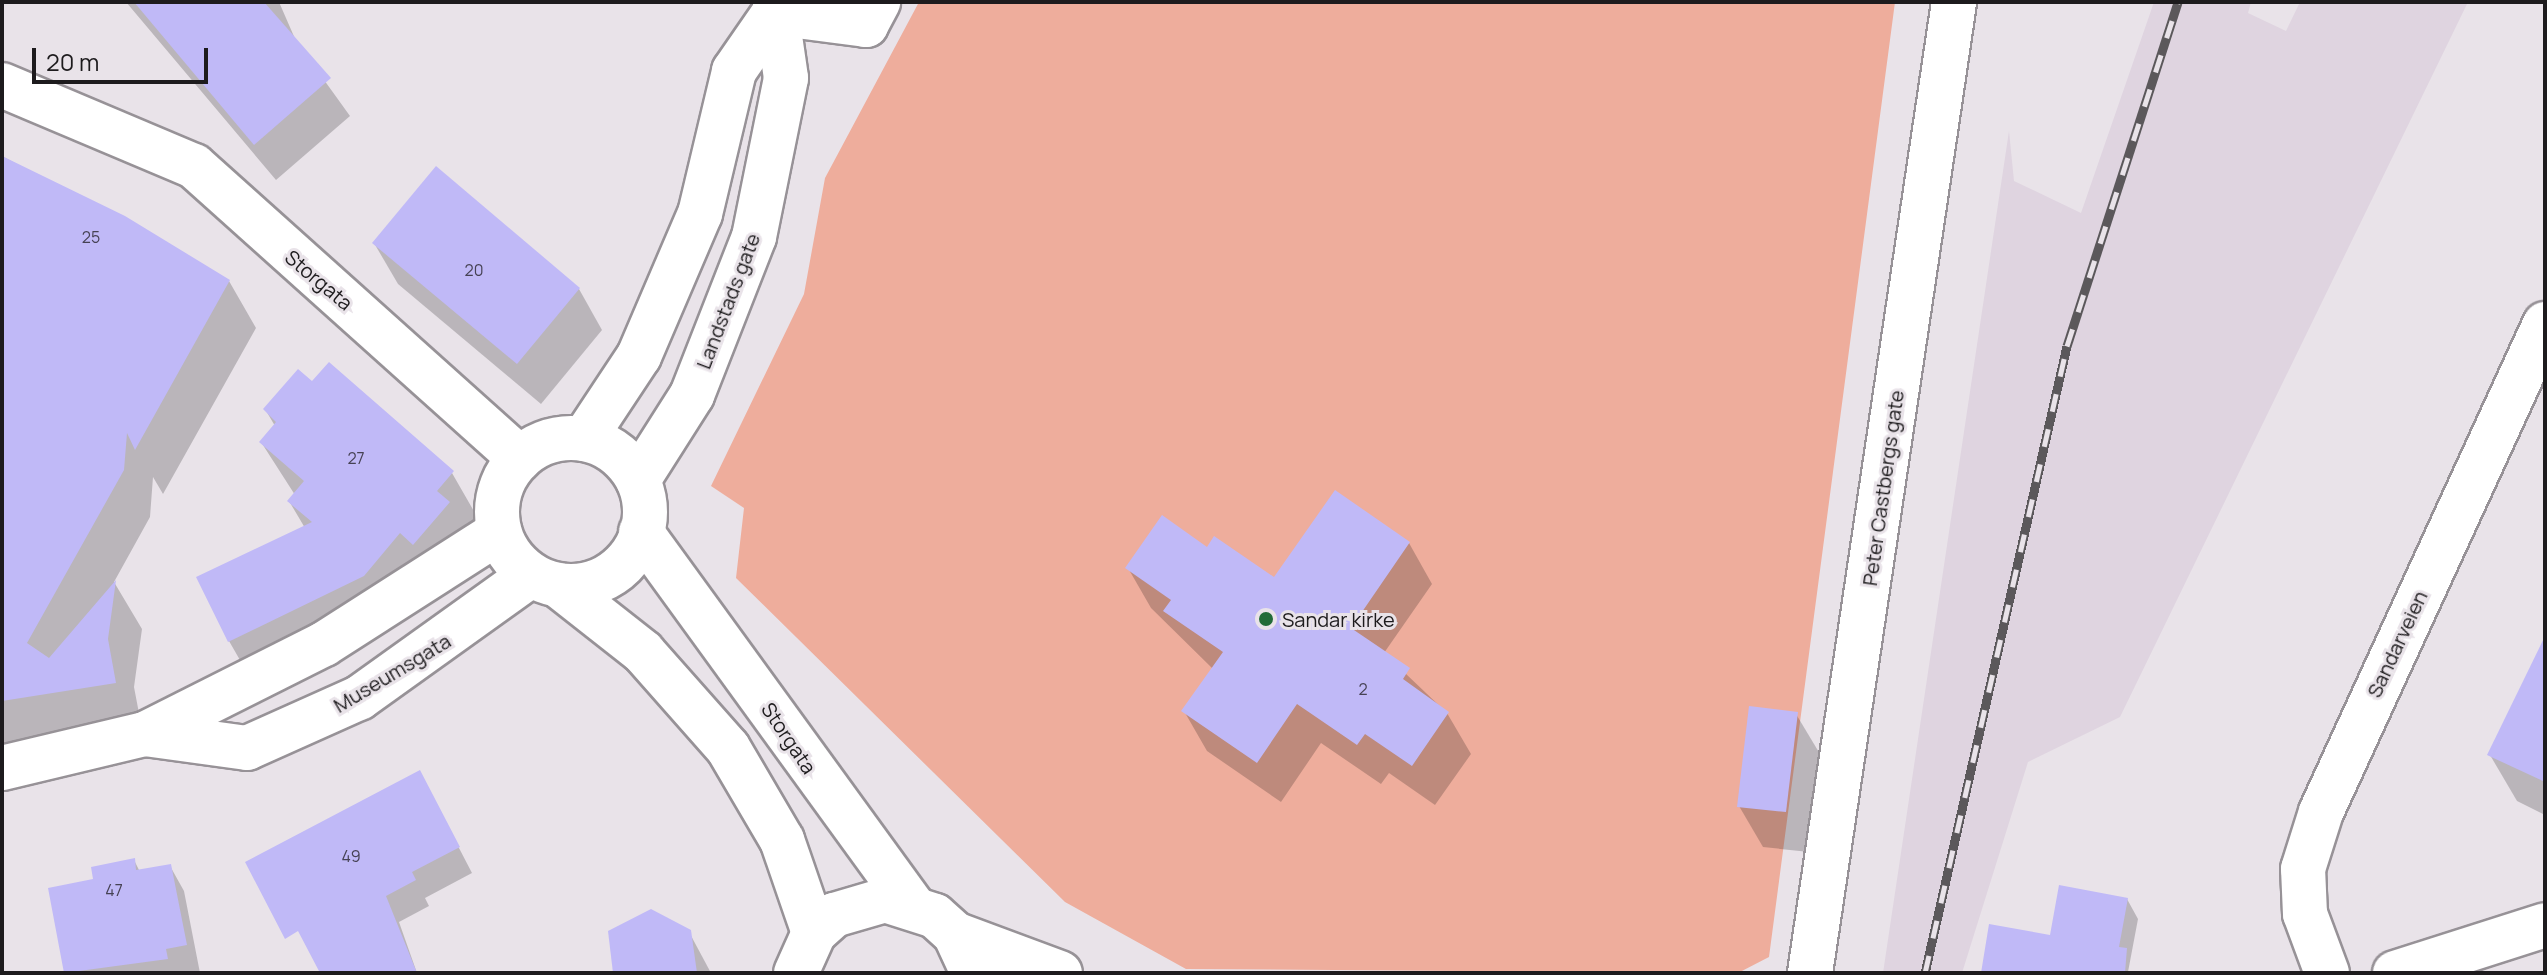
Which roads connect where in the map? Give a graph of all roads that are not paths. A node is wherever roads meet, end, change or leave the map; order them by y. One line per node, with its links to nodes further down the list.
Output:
1 (1954, 2): 21 (street, Peter Castbergs gate)
2 (775, 7): 3 (street); 6 (street); 8 (street, Landstads gate)
3 (872, 14)
4 (2, 85): 7 (street, Storgata)
5 (2545, 324): 22 (street, Sandarveien)
6 (584, 439): 7 (street); 8 (street)
7 (520, 458): 9 (street)
8 (638, 480): 10 (street)
9 (499, 532): 11 (street); 12 (street, Museumsgata)
10 (641, 532): 11 (street); 14 (street, Storgata)
11 (545, 580): 12 (street, Museumsgata); 16 (street)
12 (145, 734): 13 (street, Museumsgata)
13 (2, 768)
14 (911, 904): 16 (street); 17 (street)
15 (2545, 925): 23 (street)
16 (814, 933): 18 (street)
17 (955, 934): 19 (street); 20 (street)
18 (796, 973)
19 (973, 973)
20 (1060, 973)
21 (1810, 973)
22 (2327, 973)
23 (2395, 973)

